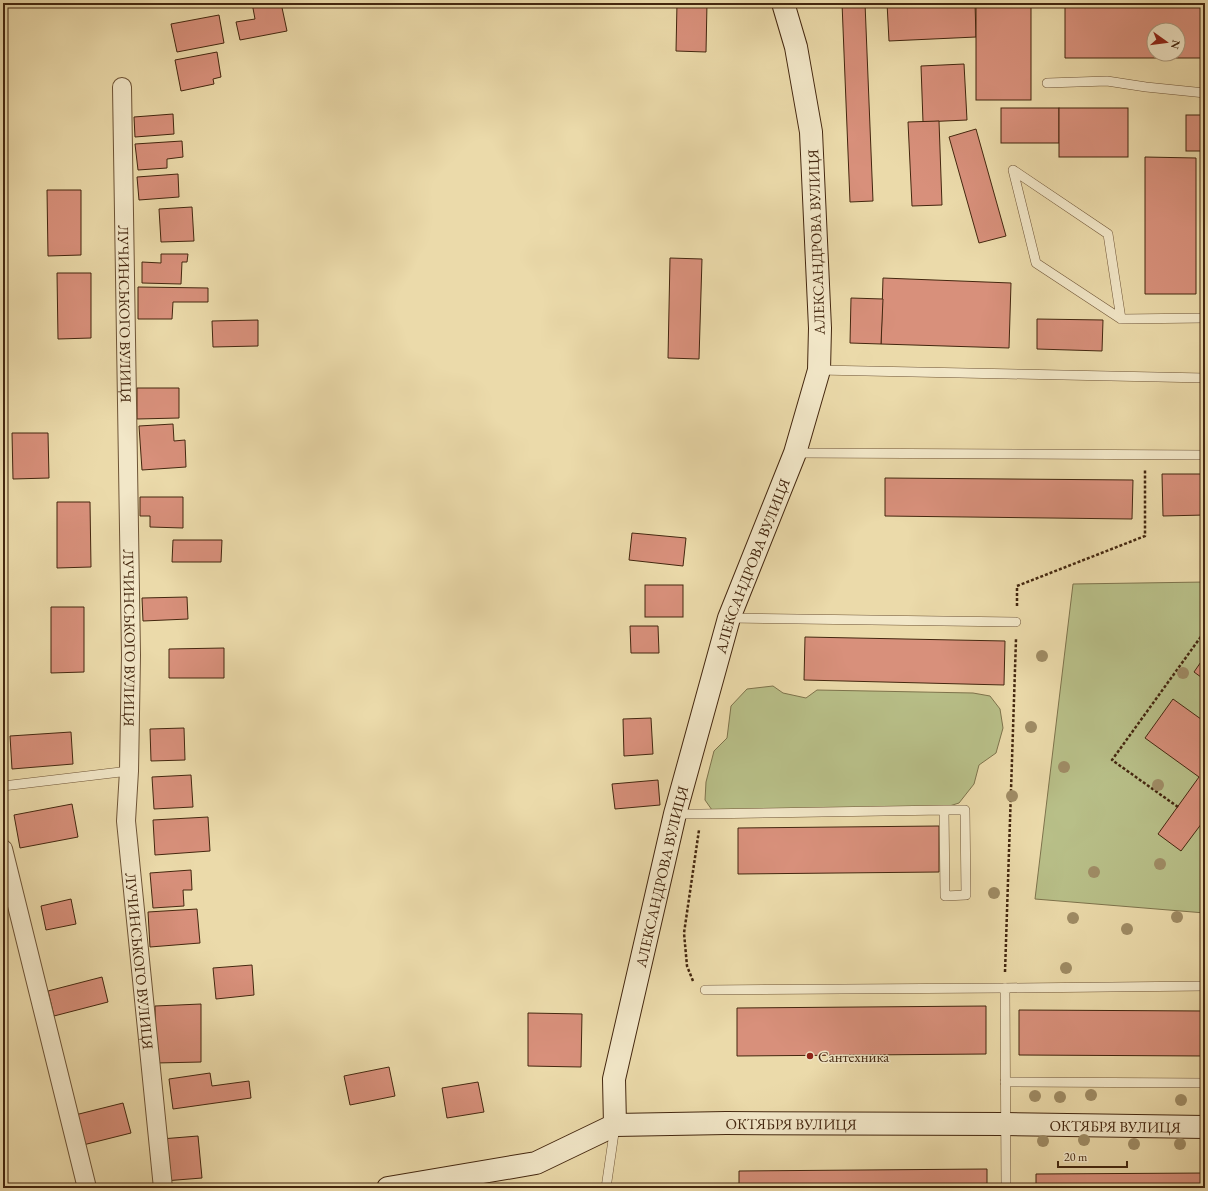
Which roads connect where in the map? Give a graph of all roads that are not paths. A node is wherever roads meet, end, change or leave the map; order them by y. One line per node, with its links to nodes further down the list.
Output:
1 (783, 3): 7 (street, АЛЕКСАНДРОВА ВУЛИЦЯ)
2 (1046, 83): 4 (lane)
3 (122, 87): 13 (street, ЛУЧИНСЬКОГО ВУЛИЦЯ)
4 (1205, 93)
5 (1205, 318): 6 (lane)
6 (1121, 319): 6 (lane)
7 (819, 370): 8 (lane); 9 (street, АЛЕКСАНДРОВА ВУЛИЦЯ)
8 (1205, 378)
9 (795, 453): 10 (lane); 11 (street, АЛЕКСАНДРОВА ВУЛИЦЯ)
10 (1205, 455)
11 (729, 618): 12 (lane); 16 (street, АЛЕКСАНДРОВА ВУЛИЦЯ)
12 (1016, 622)
13 (128, 772): 14 (lane); 27 (street, ЛУЧИНСЬКОГО ВУЛИЦЯ)
14 (3, 786)
15 (944, 810): 15 (lane); 16 (lane)
16 (675, 814): 24 (street, АЛЕКСАНДРОВА ВУЛИЦЯ)
17 (3, 849): 26 (street)
18 (1205, 986): 19 (lane)
19 (1005, 988): 20 (lane); 21 (lane)
20 (704, 990)
21 (1005, 1082): 22 (lane); 23 (lane)
22 (1205, 1083)
23 (1005, 1124): 24 (street, ОКТЯБРЯ ВУЛИЦЯ); 25 (street, ОКТЯБРЯ ВУЛИЦЯ); 30 (lane)
24 (615, 1125): 28 (street, ОКТЯБРЯ ВУЛИЦЯ); 29 (lane)
25 (1205, 1127)
26 (87, 1188)
27 (163, 1188)
28 (388, 1188)
29 (606, 1188)
30 (1006, 1188)

